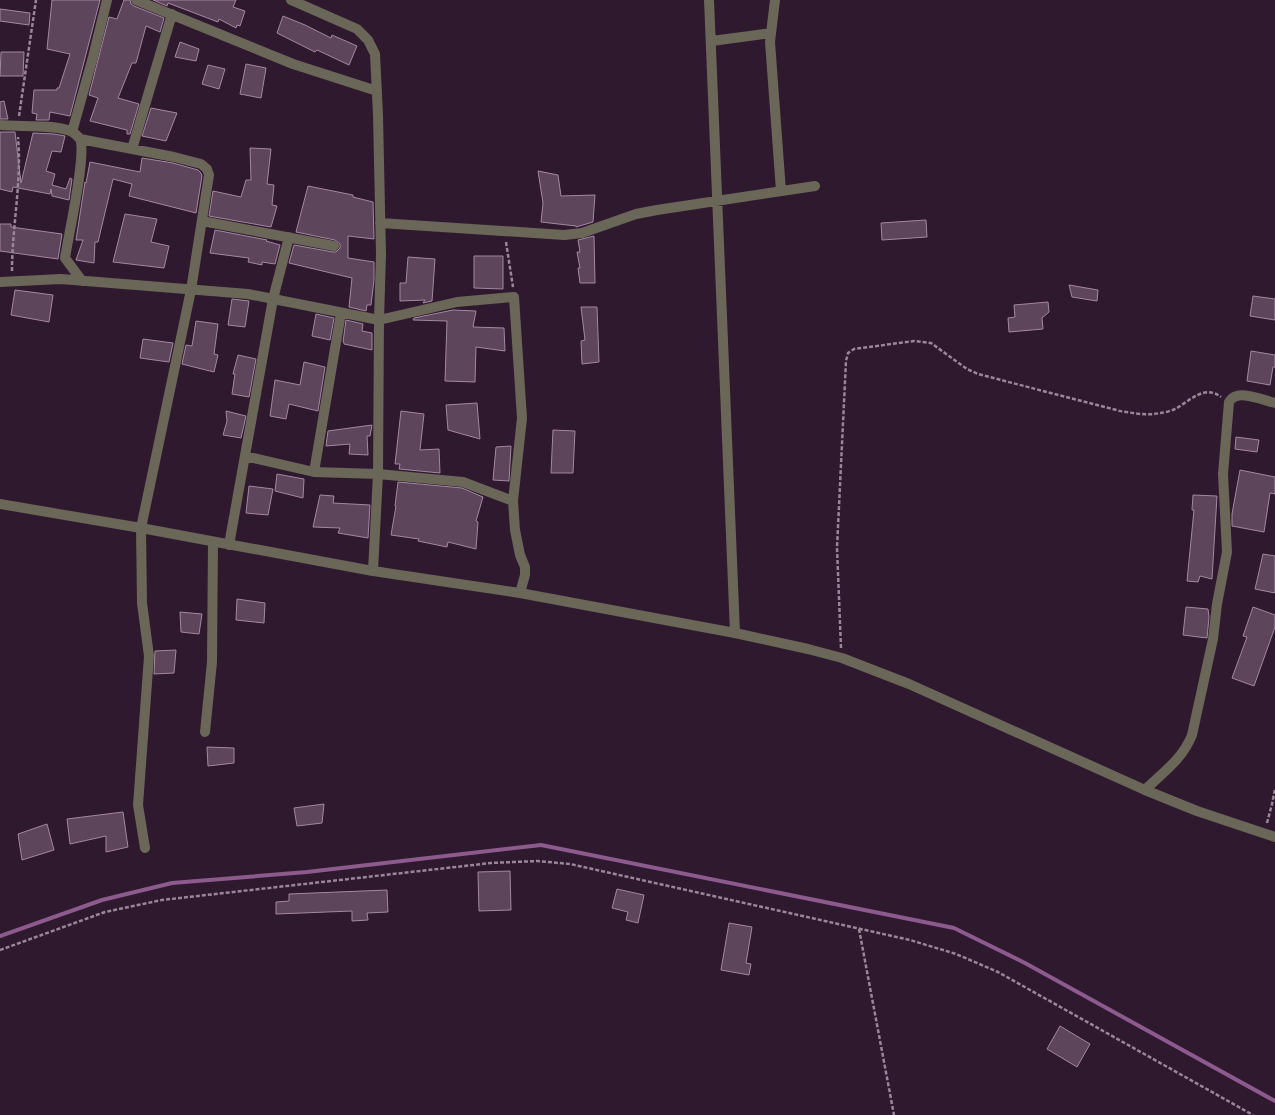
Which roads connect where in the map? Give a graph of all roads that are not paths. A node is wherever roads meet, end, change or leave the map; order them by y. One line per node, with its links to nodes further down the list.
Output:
1 (107, 0): 11 (street)
2 (136, 0): 6 (street)
3 (291, 0): 9 (street)
4 (709, 0): 8 (street)
5 (775, 0): 7 (street)
6 (172, 14): 9 (street); 12 (street)
7 (771, 33): 8 (street); 14 (street)
8 (712, 41): 15 (street)
9 (377, 91): 17 (street)
10 (0, 125): 11 (street)
11 (76, 135): 12 (street); 20 (street)
12 (132, 149): 16 (street)
13 (815, 186): 14 (street)
14 (781, 191): 15 (street)
15 (718, 200): 17 (street); 37 (street)
16 (202, 221): 18 (street); 22 (street)
17 (380, 223): 25 (street)
18 (289, 237): 19 (street); 23 (street)
19 (334, 246)
20 (82, 281): 21 (street); 22 (street)
21 (0, 282)
22 (191, 290): 23 (street); 32 (street)
23 (273, 299): 24 (street); 27 (street)
24 (341, 313): 25 (street); 28 (street)
25 (379, 320): 29 (street); 30 (street)
26 (1275, 403): 39 (street)
27 (245, 456): 28 (street); 34 (street)
28 (314, 472): 29 (street)
29 (378, 474): 30 (street); 35 (street)
30 (513, 501): 36 (street)
31 (0, 504): 32 (street)
32 (141, 528): 33 (street); 41 (street)
33 (213, 542): 34 (street); 38 (street)
34 (229, 544): 35 (street)
35 (374, 571): 36 (street)
36 (520, 593): 37 (street)
37 (736, 633): 39 (street)
38 (205, 732)
39 (1145, 790): 40 (street)
40 (1275, 837)
41 (145, 848)

